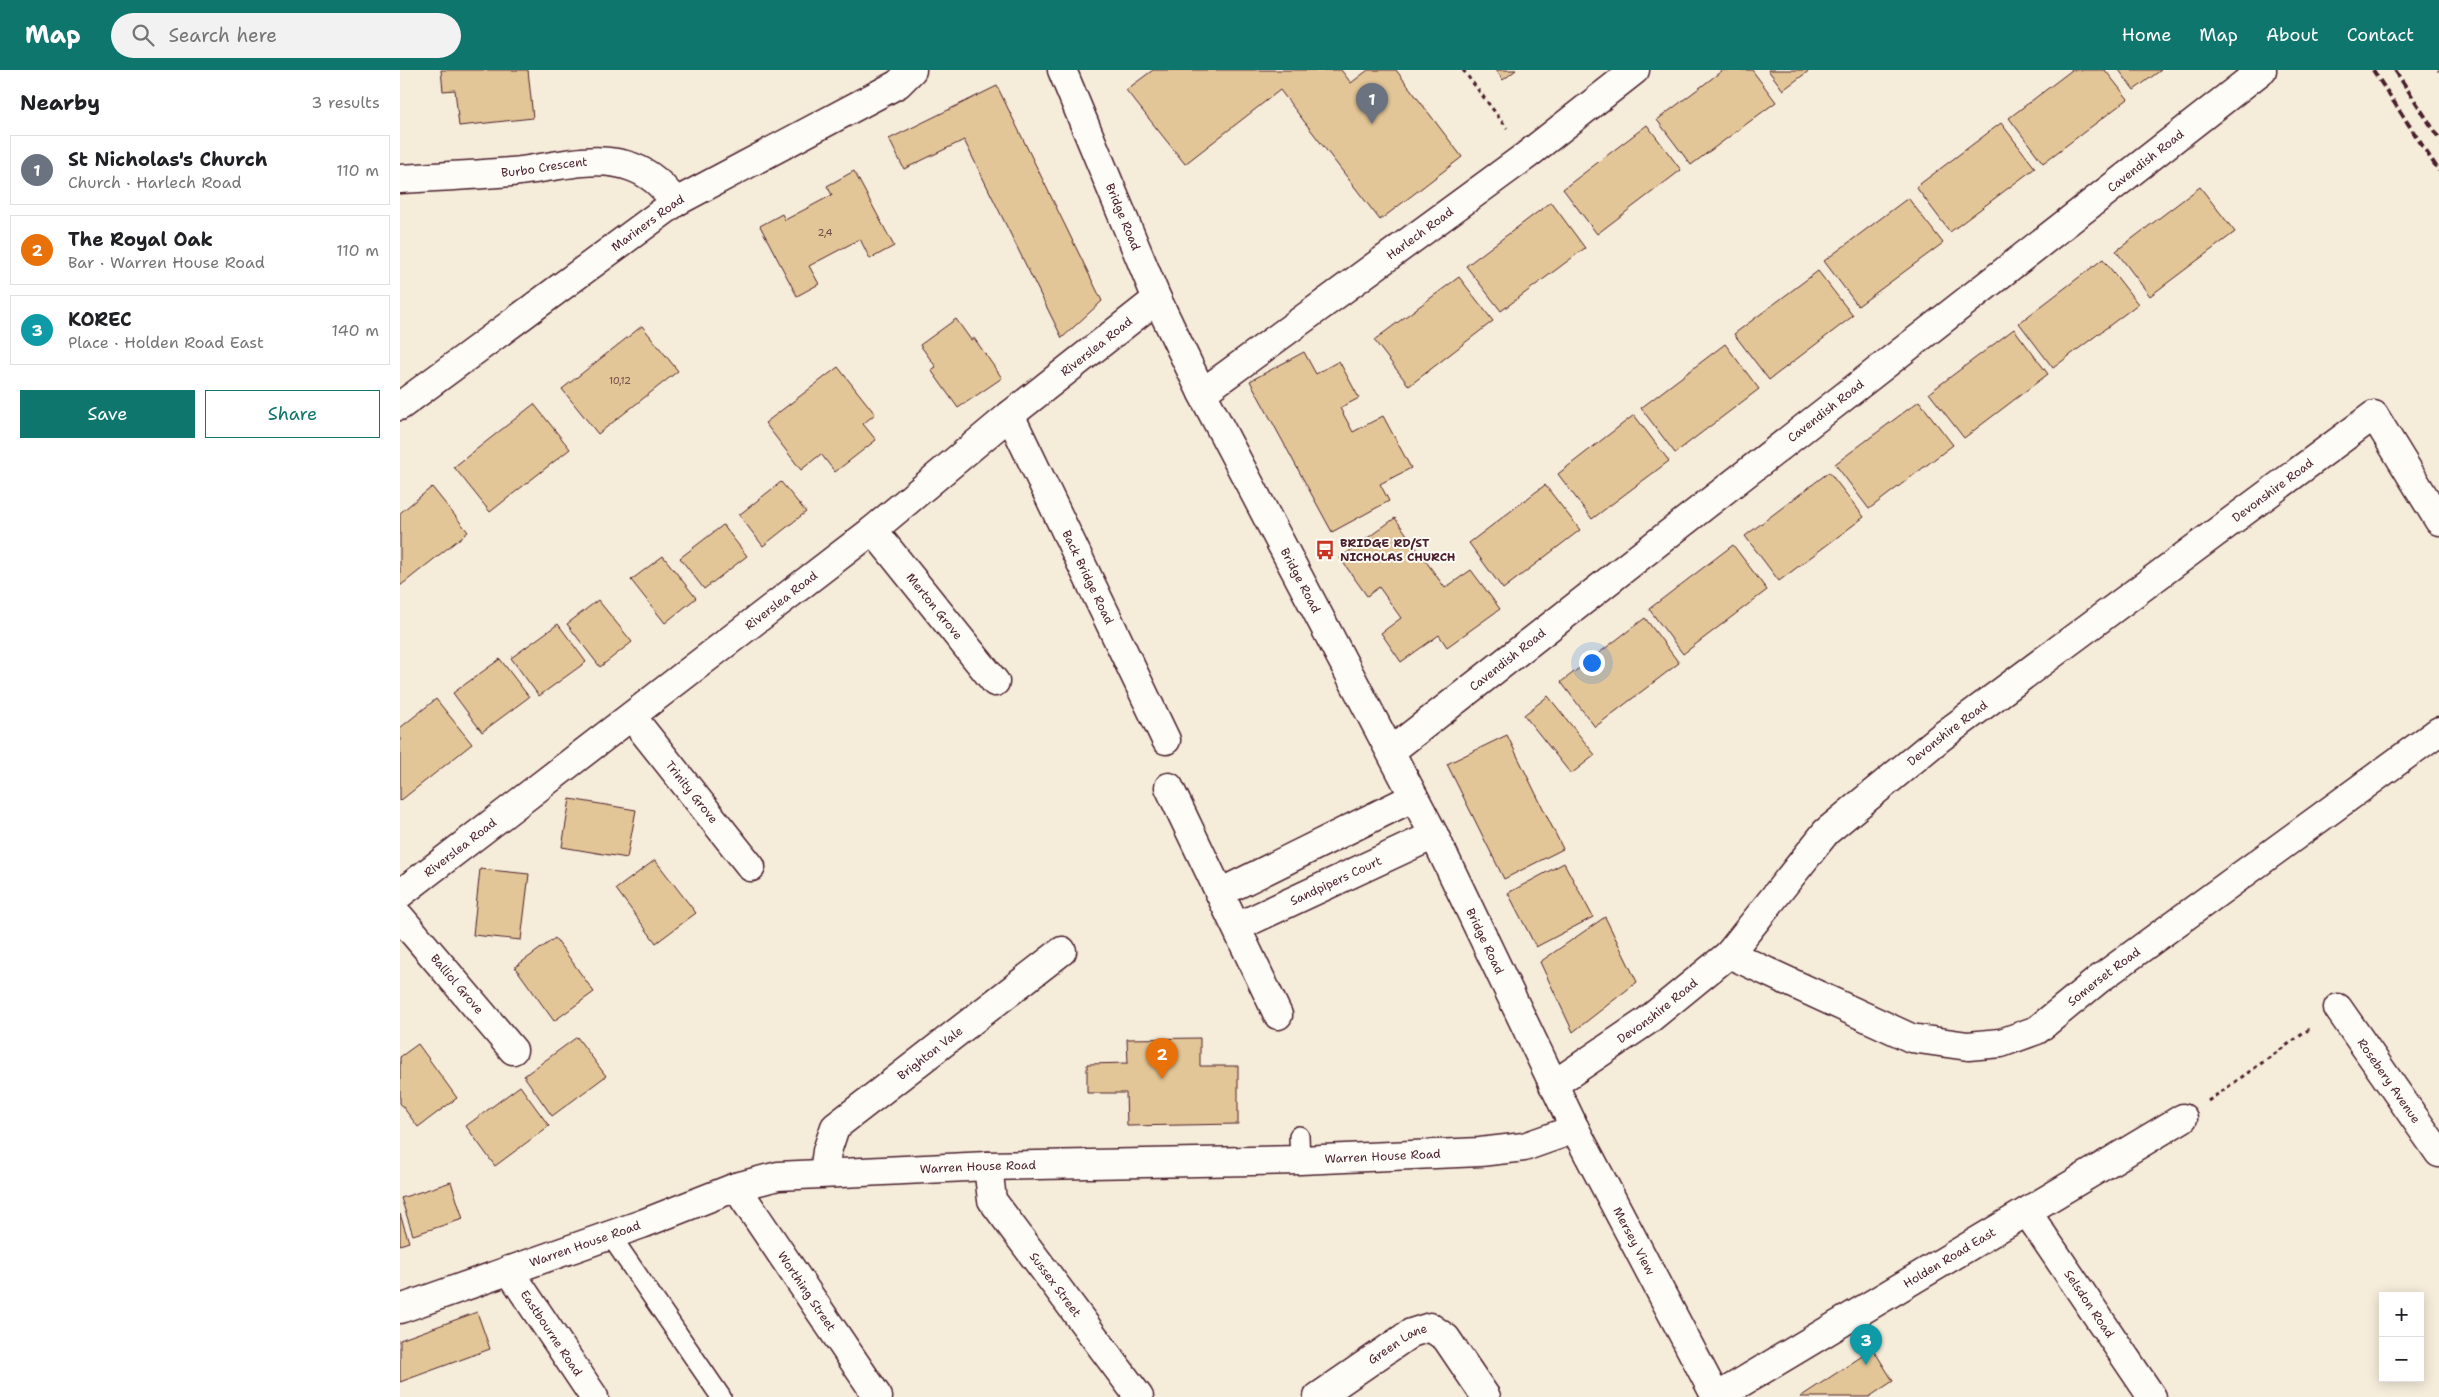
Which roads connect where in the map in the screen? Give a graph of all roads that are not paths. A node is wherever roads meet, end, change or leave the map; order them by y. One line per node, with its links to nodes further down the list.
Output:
1 (912, 70): 6 (street, Mariners Road)
2 (1062, 70): 7 (street, Bridge Road)
3 (1635, 70): 8 (street, Harlech Road)
4 (2262, 70): 17 (street, Cavendish Road)
5 (400, 179): 6 (street, Burbo Crescent)
6 (676, 202): 9 (street, Mariners Road)
7 (1157, 299): 8 (street, Bridge Road); 10 (street, Riverslea Road)
8 (1202, 393): 17 (street, Bridge Road)
9 (400, 406)
10 (1010, 415): 12 (street, Riverslea Road); 16 (street, Back Bridge Road)
11 (2439, 521): 27 (street, Devonshire Road)
12 (874, 530): 13 (street, Merton Grove); 14 (street, Riverslea Road)
13 (995, 682)
14 (632, 717): 21 (street, Trinity Grove); 22 (street, Riverslea Road)
15 (2439, 731): 27 (street, Somerset Road)
16 (1166, 740)
17 (1391, 751): 19 (street, Bridge Road)
18 (1168, 788): 23 (street)
19 (1414, 797): 20 (street, Bridge Road); 23 (street)
20 (1434, 834): 25 (street, Sandpipers Court); 31 (street, Bridge Road)
21 (751, 867)
22 (400, 894)
23 (1220, 894): 25 (street)
24 (400, 917): 30 (street, Balliol Grove)
25 (1237, 927): 29 (street)
26 (1062, 951): 36 (street, Brighton Vale)
27 (1729, 954): 31 (street, Devonshire Road)
28 (2338, 1008): 34 (street, Rosebery Avenue)
29 (1278, 1016)
30 (513, 1050)
31 (1554, 1084): 33 (street, Mersey View)
32 (2183, 1118): 38 (street, Holden Road East)
33 (1575, 1129): 35 (street, Warren House Road); 48 (street, Mersey View)
34 (2439, 1153)
35 (988, 1166): 36 (street, Warren House Road); 45 (street, Sussex Street)
36 (824, 1173): 37 (street, Warren House Road)
37 (736, 1187): 39 (street, Warren House Road); 44 (street, Worthing Street)
38 (2027, 1212): 48 (street, Holden Road East); 49 (street, Selsdon Road)
39 (610, 1235): 40 (street, Warren House Road); 43 (lane)
40 (509, 1270): 41 (street, Warren House Road); 42 (street, Eastbourne Road)
41 (400, 1309)
42 (594, 1397)
43 (721, 1397)
44 (878, 1397)
45 (1139, 1397)
46 (1318, 1397): 47 (street, Green Lane)
47 (1486, 1397)
48 (1716, 1397)
49 (2152, 1397)

